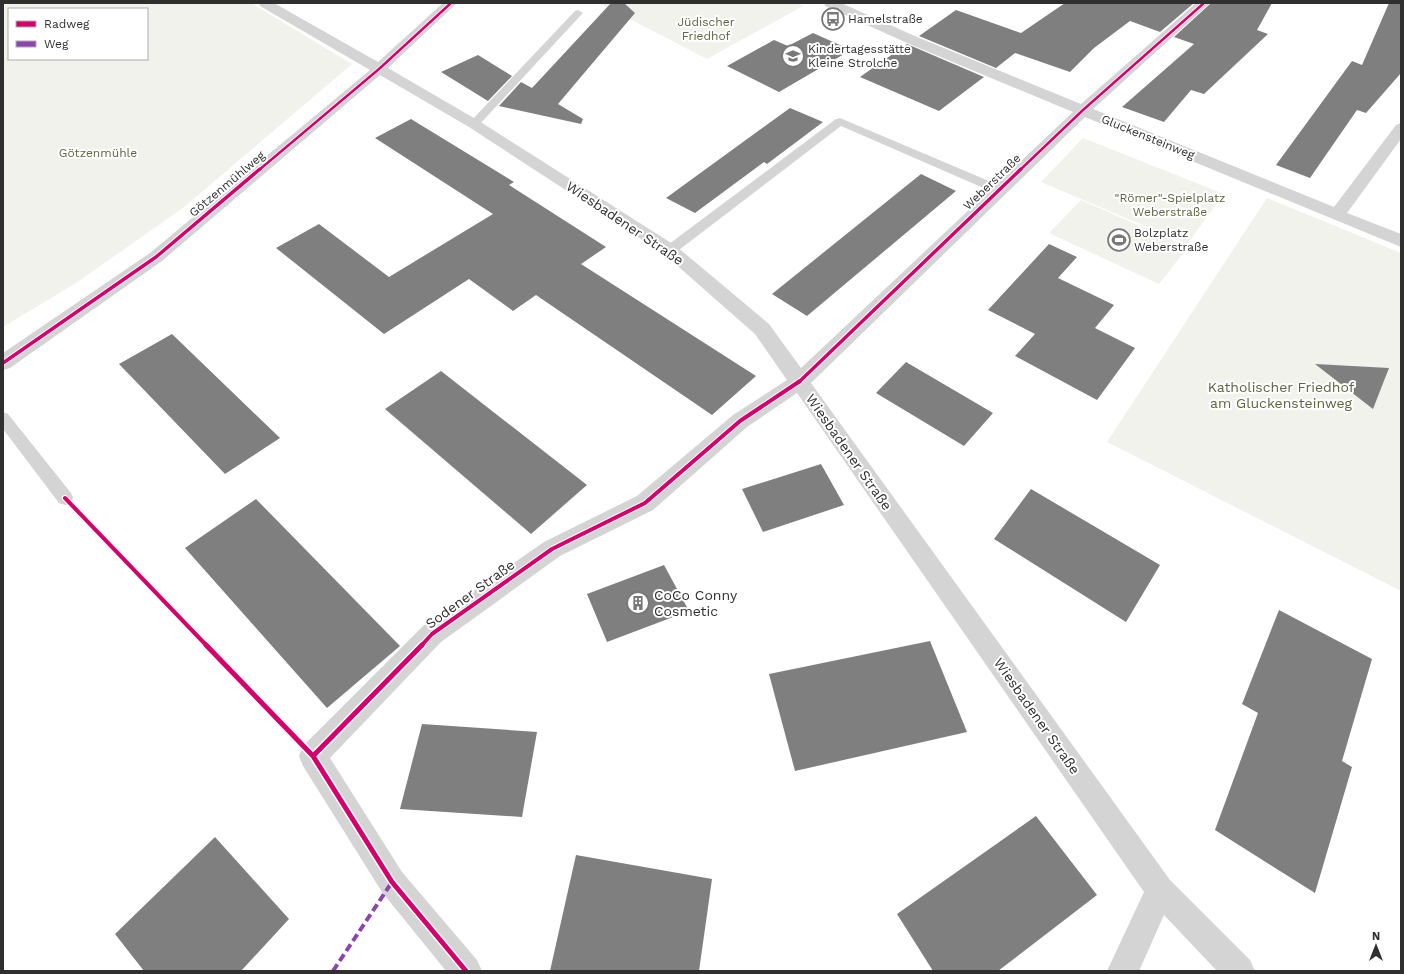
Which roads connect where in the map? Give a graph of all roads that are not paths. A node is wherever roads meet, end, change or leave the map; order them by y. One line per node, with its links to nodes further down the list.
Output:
1 (265, 3): 6 (street, Wiesbadener Straße)
2 (452, 3): 6 (street, Götzenmühlweg)
3 (830, 3): 7 (street, Gluckensteinweg)
4 (1204, 3): 7 (street, Weberstraße)
5 (578, 13): 8 (lane)
6 (378, 69): 8 (street, Wiesbadener Straße); 14 (street, Götzenmühlweg)
7 (1083, 110): 10 (street, Weberstraße); 11 (street, Gluckensteinweg)
8 (474, 124): 13 (street, Wiesbadener Straße)
9 (1401, 128): 11 (street)
10 (998, 190): 13 (lane); 15 (street, Weberstraße)
11 (1338, 215): 12 (street, Gluckensteinweg)
12 (1401, 242)
13 (670, 250): 15 (street, Wiesbadener Straße)
14 (3, 364)
15 (800, 381): 18 (street, Wiesbadener Straße); 19 (street, Sodener Straße)
16 (3, 418): 17 (lane)
17 (65, 498)
18 (1160, 890): 20 (street); 21 (street, Wiesbadener Straße)
19 (466, 971)
20 (1123, 971)
21 (1239, 971)

